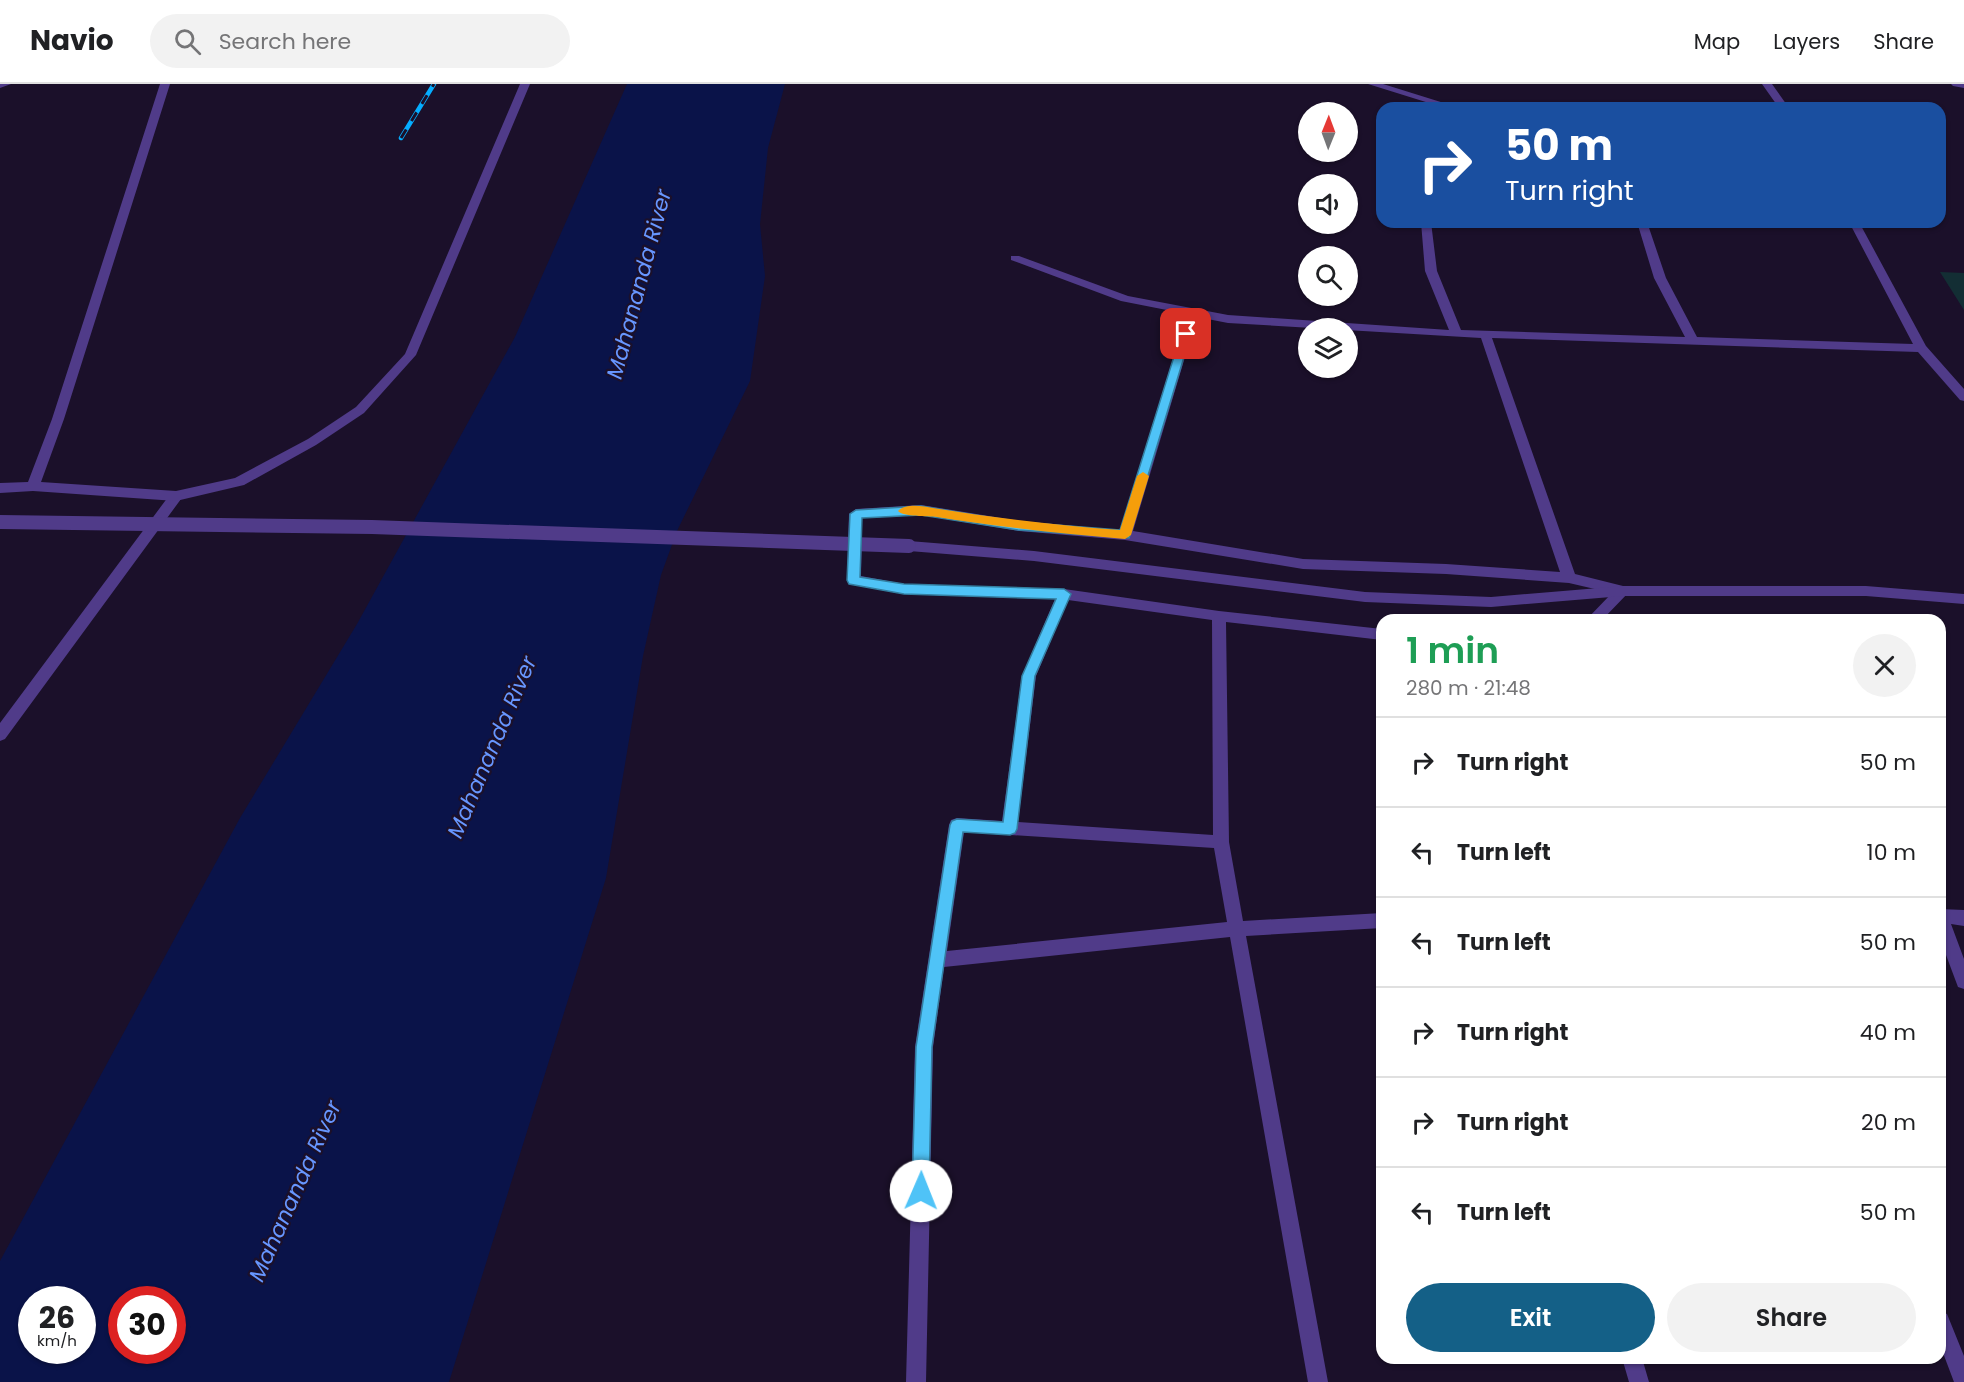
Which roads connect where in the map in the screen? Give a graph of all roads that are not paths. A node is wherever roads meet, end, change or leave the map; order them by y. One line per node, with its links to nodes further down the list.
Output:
1 (6, 84): 7 (street)
2 (165, 84): 21 (street)
3 (525, 84): 23 (street)
4 (1373, 84): 9 (street)
5 (1767, 84): 10 (street)
6 (1956, 84): 8 (street)
7 (0, 85)
8 (1964, 85)
9 (1434, 102)
10 (1780, 102)
11 (1427, 228): 16 (street)
12 (1644, 228): 18 (street)
13 (1857, 228): 19 (street)
14 (1015, 258): 15 (street)
15 (1193, 312): 16 (street); 25 (street)
16 (1457, 334): 17 (street)
17 (1485, 334): 18 (street); 26 (street)
18 (1693, 341): 19 (street)
19 (1921, 348): 20 (street)
20 (1964, 397)
21 (33, 486): 22 (street); 23 (street)
22 (0, 488)
23 (176, 496): 33 (street)
24 (0, 522): 27 (street, bridge)
25 (1125, 535): 26 (street); 28 (street)
26 (1569, 578): 27 (street)
27 (1623, 591): 29 (street); 30 (street)
28 (1064, 594): 31 (street); 34 (street)
29 (1964, 598)
30 (1599, 614)
31 (1219, 616): 32 (street); 35 (street)
32 (1376, 634)
33 (0, 735)
34 (1010, 829): 35 (street); 41 (street)
35 (1221, 842): 39 (street)
36 (1946, 917): 37 (street)
37 (1964, 918)
38 (1376, 920): 39 (street)
39 (1237, 929): 41 (street); 47 (street)
40 (1946, 933): 42 (street)
41 (937, 960): 46 (street)
42 (1964, 981)
43 (1946, 1336): 45 (street)
44 (1634, 1364): 48 (street)
45 (1964, 1381)
46 (916, 1382)
47 (1318, 1382)
48 (1639, 1382)

